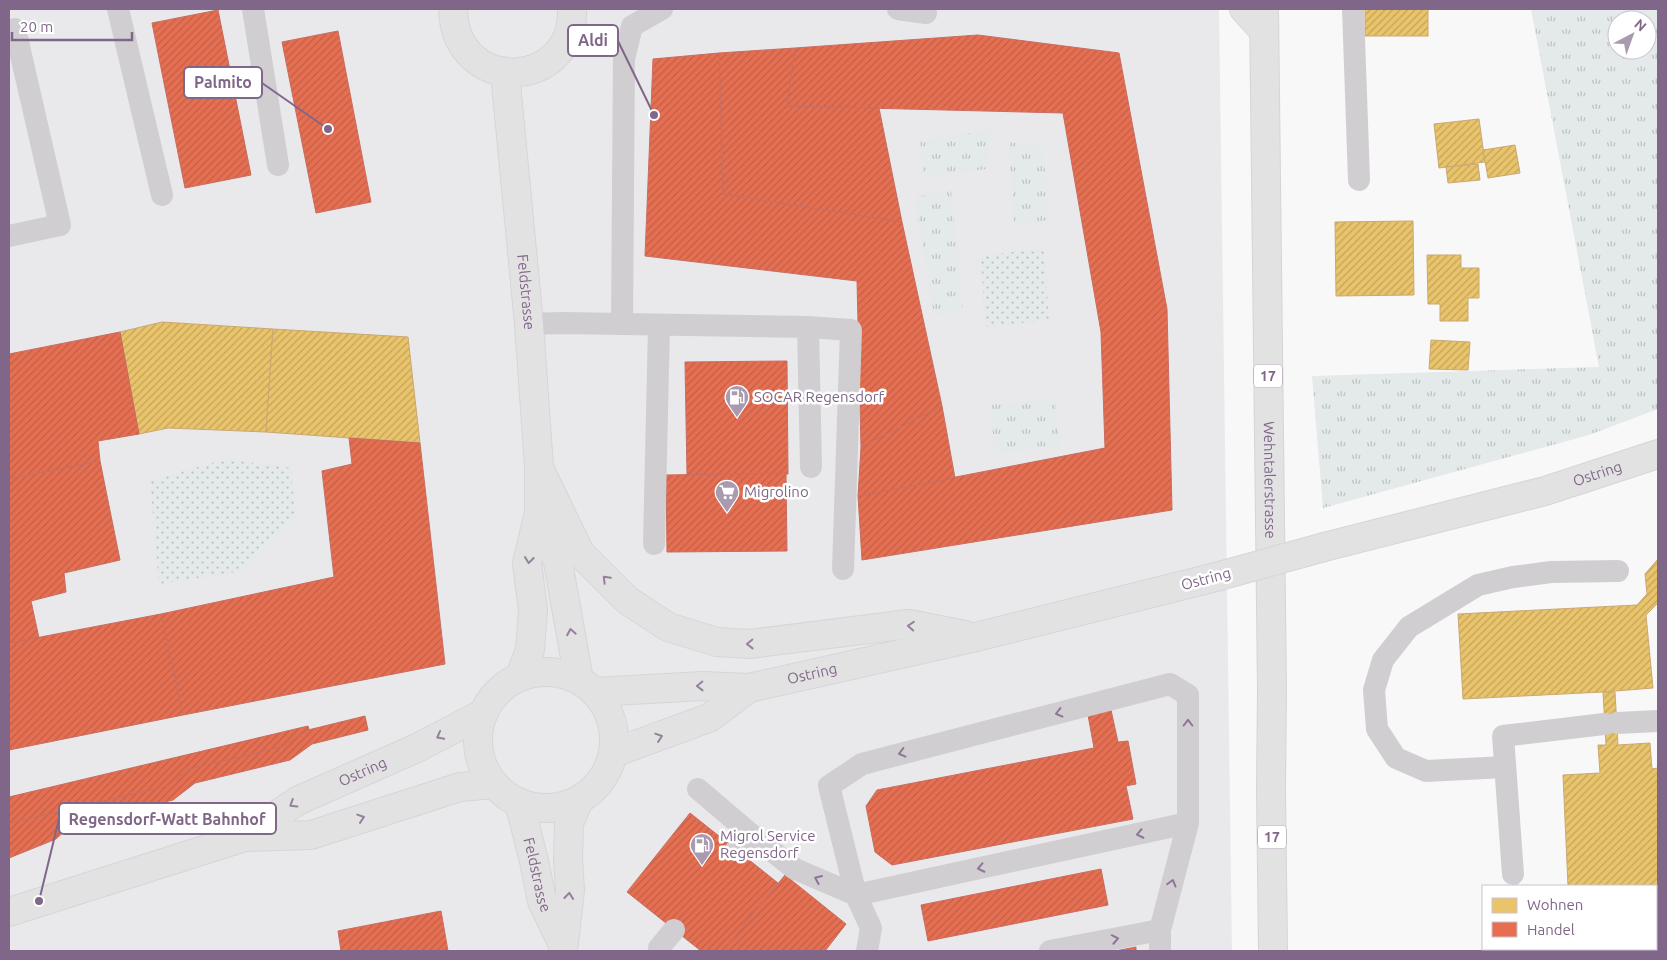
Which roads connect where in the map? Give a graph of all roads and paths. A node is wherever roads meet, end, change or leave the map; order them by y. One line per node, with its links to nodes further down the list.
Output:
1 (118, 9): 15 (lane)
2 (253, 9): 13 (lane)
3 (453, 9): 12 (main road)
4 (572, 9): 12 (main road)
5 (662, 9): 18 (lane)
6 (898, 9): 9 (lane)
7 (1244, 9): 10 (main road)
8 (1353, 9): 14 (lane)
9 (926, 13)
10 (1264, 20): 51 (main road, Wehntalerstrasse / 17)
11 (15, 28): 16 (lane)
12 (505, 73): 17 (main road, Feldstrasse)
13 (278, 165)
14 (1359, 180)
15 (162, 194)
16 (9, 236)
17 (529, 324): 18 (lane); 22 (main road, Feldstrasse)
18 (622, 324): 19 (lane)
19 (659, 324): 20 (lane); 25 (lane)
20 (808, 327): 23 (lane); 26 (lane)
21 (1658, 454): 28 (main road, Ostring, bridge)
22 (539, 467): 24 (main road, Feldstrasse); 28 (main road, one-way to 22)
23 (811, 467)
24 (539, 513): 29 (main road, Feldstrasse, one-way to 29); 30 (main road, Feldstrasse, one-way to 24)
25 (654, 544)
26 (843, 569)
27 (1618, 570): 35 (lane)
28 (976, 637): 31 (main road, Ostring)
29 (520, 677): 30 (main road); 32 (main road)
30 (587, 686): 31 (main road, Ostring, one-way to 30); 34 (main road)
31 (749, 688): 34 (main road, Ostring, one-way to 31)
32 (484, 713): 36 (main road); 41 (main road, Ostring, one-way to 41)
33 (1658, 721): 35 (lane)
34 (613, 753): 38 (main road)
35 (1504, 767): 42 (lane)
36 (494, 784): 39 (main road); 41 (main road, Ostring, one-way to 36)
37 (698, 789): 43 (lane, one-way to 37)
38 (579, 800): 39 (main road); 47 (main road, Feldstrasse, one-way to 38)
39 (519, 802): 47 (main road, Feldstrasse)
40 (1188, 823): 43 (lane, one-way to 43); 43 (lane, one-way to 43); 46 (lane, one-way to 40)
41 (245, 837): 44 (main road, Ostring)
42 (1513, 874)
43 (856, 895): 49 (lane)
44 (9, 912)
45 (674, 930): 48 (lane)
46 (1160, 941): 50 (lane, one-way to 46)
47 (563, 948)
48 (661, 951)
49 (867, 951)
50 (1050, 951)
51 (1273, 951)

